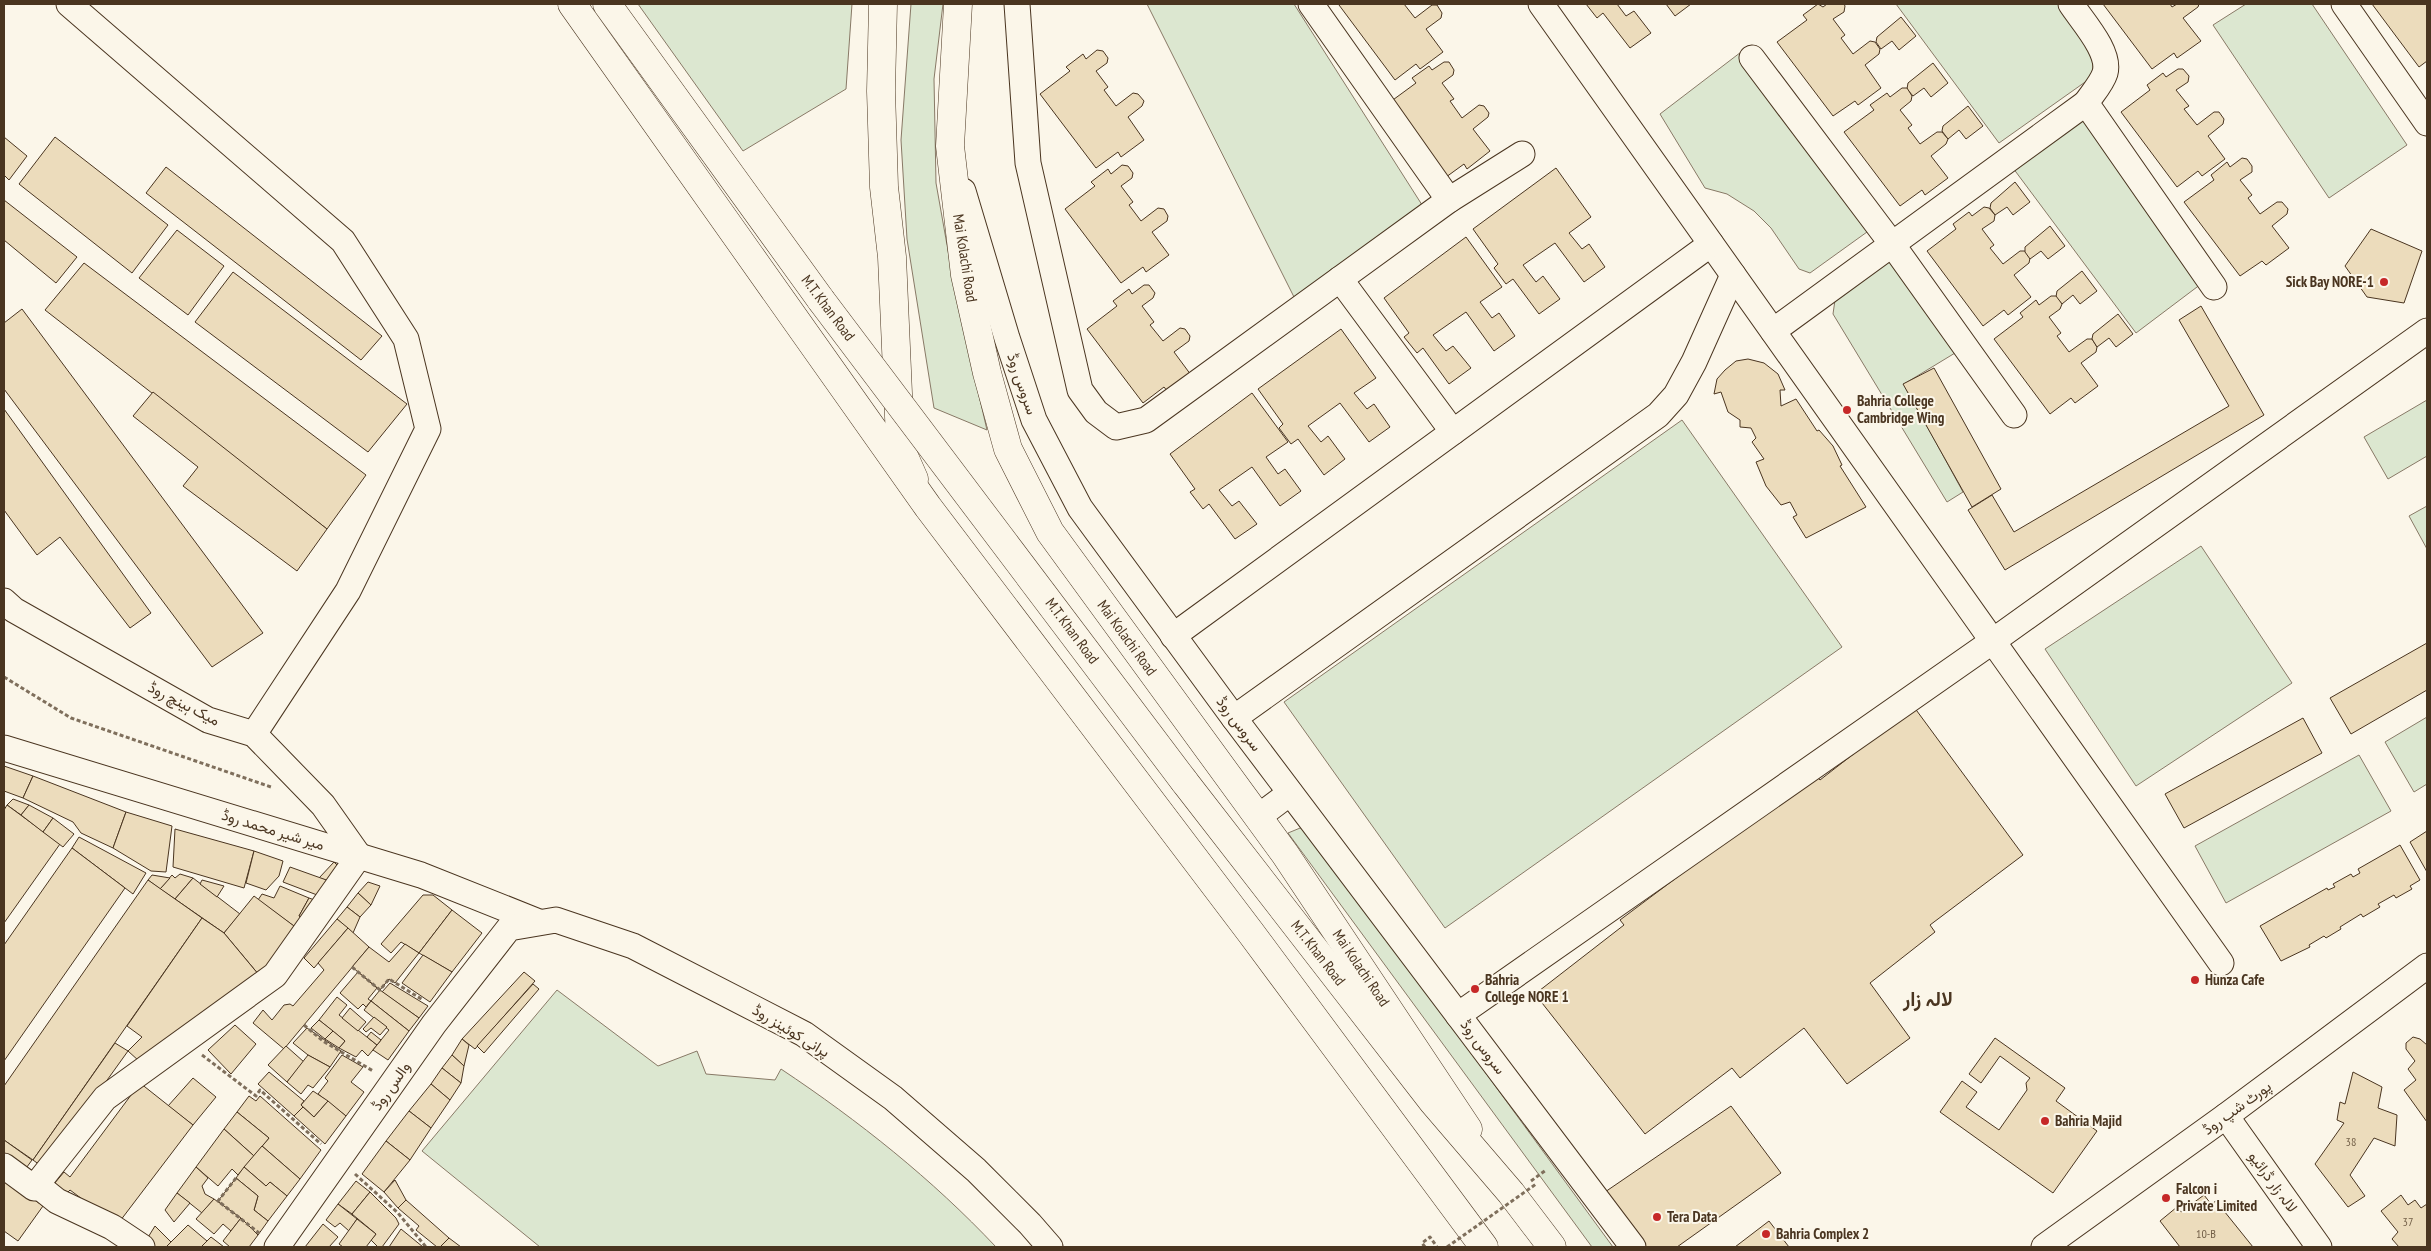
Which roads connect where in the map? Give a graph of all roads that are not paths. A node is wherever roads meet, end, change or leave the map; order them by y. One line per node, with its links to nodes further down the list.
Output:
1 (69, 4): 31 (street)
2 (572, 4): 26 (main road)
3 (607, 4): 44 (main road, M.T. Khan Road, bridge)
4 (882, 4): 26 (main road)
5 (958, 4): 14 (main road, Mai Kolachi Road)
6 (1017, 4): 20 (street)
7 (1311, 4): 16 (street)
8 (1541, 4): 17 (street)
9 (2071, 4): 12 (street)
10 (2344, 4): 13 (street)
11 (1752, 58): 18 (street)
12 (2086, 103): 18 (street); 21 (street)
13 (2427, 123)
14 (950, 146): 28 (street, سروس روڈ); 34 (main road, Mai Kolachi Road)
15 (1522, 154): 16 (street)
16 (1449, 200): 20 (street)
17 (1711, 244): 19 (street); 25 (street)
18 (1892, 244): 22 (street); 24 (street)
19 (1733, 275): 22 (street); 30 (street)
20 (1340, 279): 25 (street)
21 (2214, 287)
22 (1772, 331): 29 (street)
23 (2427, 331): 29 (street)
24 (2014, 415)
25 (1452, 432): 28 (street)
26 (928, 507): 48 (main road)
27 (4, 601): 31 (street, میک ہینچ روڈ)
28 (1173, 636): 30 (street, سروس روڈ)
29 (1993, 641): 38 (street); 40 (street)
30 (1234, 718): 33 (street, سروس روڈ)
31 (254, 734): 35 (street, میک ہینچ روڈ)
32 (4, 748): 35 (street, میر شیر محمد روڈ)
33 (1290, 793): 34 (street); 40 (street, سروس روڈ)
34 (1258, 817): 44 (main road, Mai Kolachi Road)
35 (359, 856): 36 (street, میر شیر محمد روڈ); 43 (street)
36 (539, 922): 37 (street, پرانی کوئینز روڈ); 47 (street, پرانی کوئینز روڈ)
37 (509, 928): 45 (street, والس روڈ)
38 (2221, 963)
39 (2427, 966): 41 (street, پورٹ شپ روڈ)
40 (1458, 1015): 50 (street, سروس روڈ)
41 (2226, 1116): 51 (street, پورٹ شپ روڈ); 52 (street, لالہ زار ڈرائیو)
42 (4, 1166): 43 (street)
43 (37, 1184): 46 (street)
44 (1511, 1193): 49 (main road, M.T. Khan Road)
45 (270, 1242)
46 (142, 1247)
47 (1050, 1247)
48 (1484, 1247)
49 (1552, 1247)
50 (1633, 1247)
51 (2044, 1247)
52 (2320, 1247)

